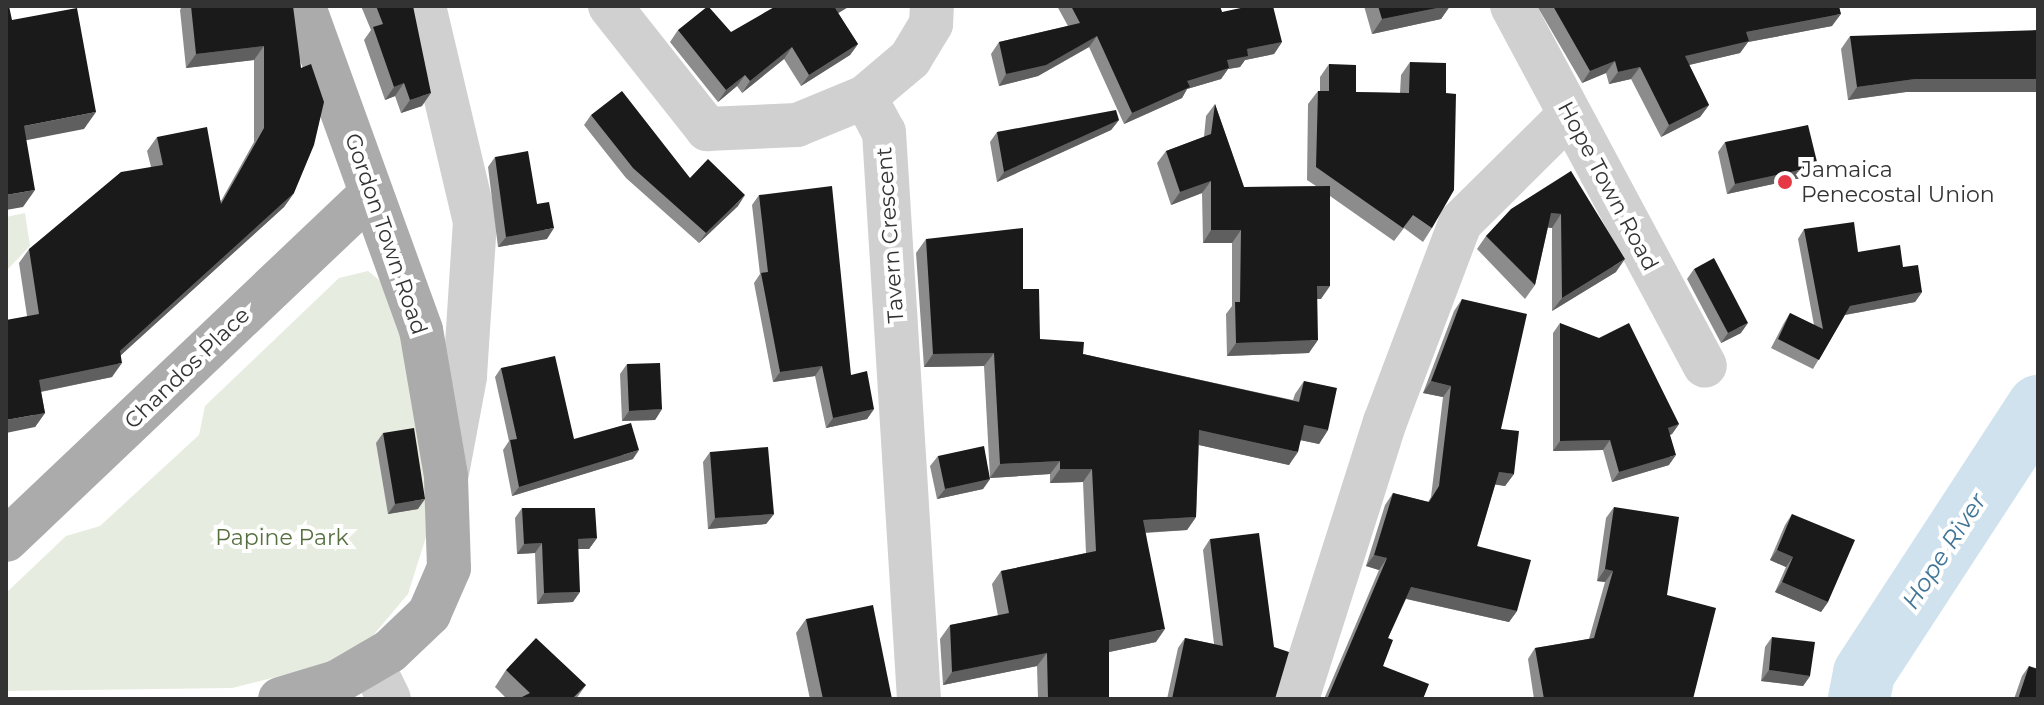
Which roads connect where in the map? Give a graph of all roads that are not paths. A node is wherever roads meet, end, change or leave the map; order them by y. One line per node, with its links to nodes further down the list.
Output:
1 (304, 6): 8 (main road, Gordon Town Road)
2 (424, 6): 10 (street)
3 (610, 6): 6 (street)
4 (932, 6): 6 (street)
5 (1512, 6): 7 (street, Hope Town Road)
6 (865, 97): 14 (street, Tavern Crescent)
7 (1569, 115): 9 (street, Hope Town Road); 15 (street)
8 (368, 196): 10 (main road, Gordon Town Road); 11 (main road, Chandos Place)
9 (1705, 366)
10 (448, 496): 12 (main road, Gordon Town Road)
11 (6, 540)
12 (380, 680): 13 (main road, Gordon Town Road)
13 (280, 699)
14 (919, 699)
15 (1297, 699)

